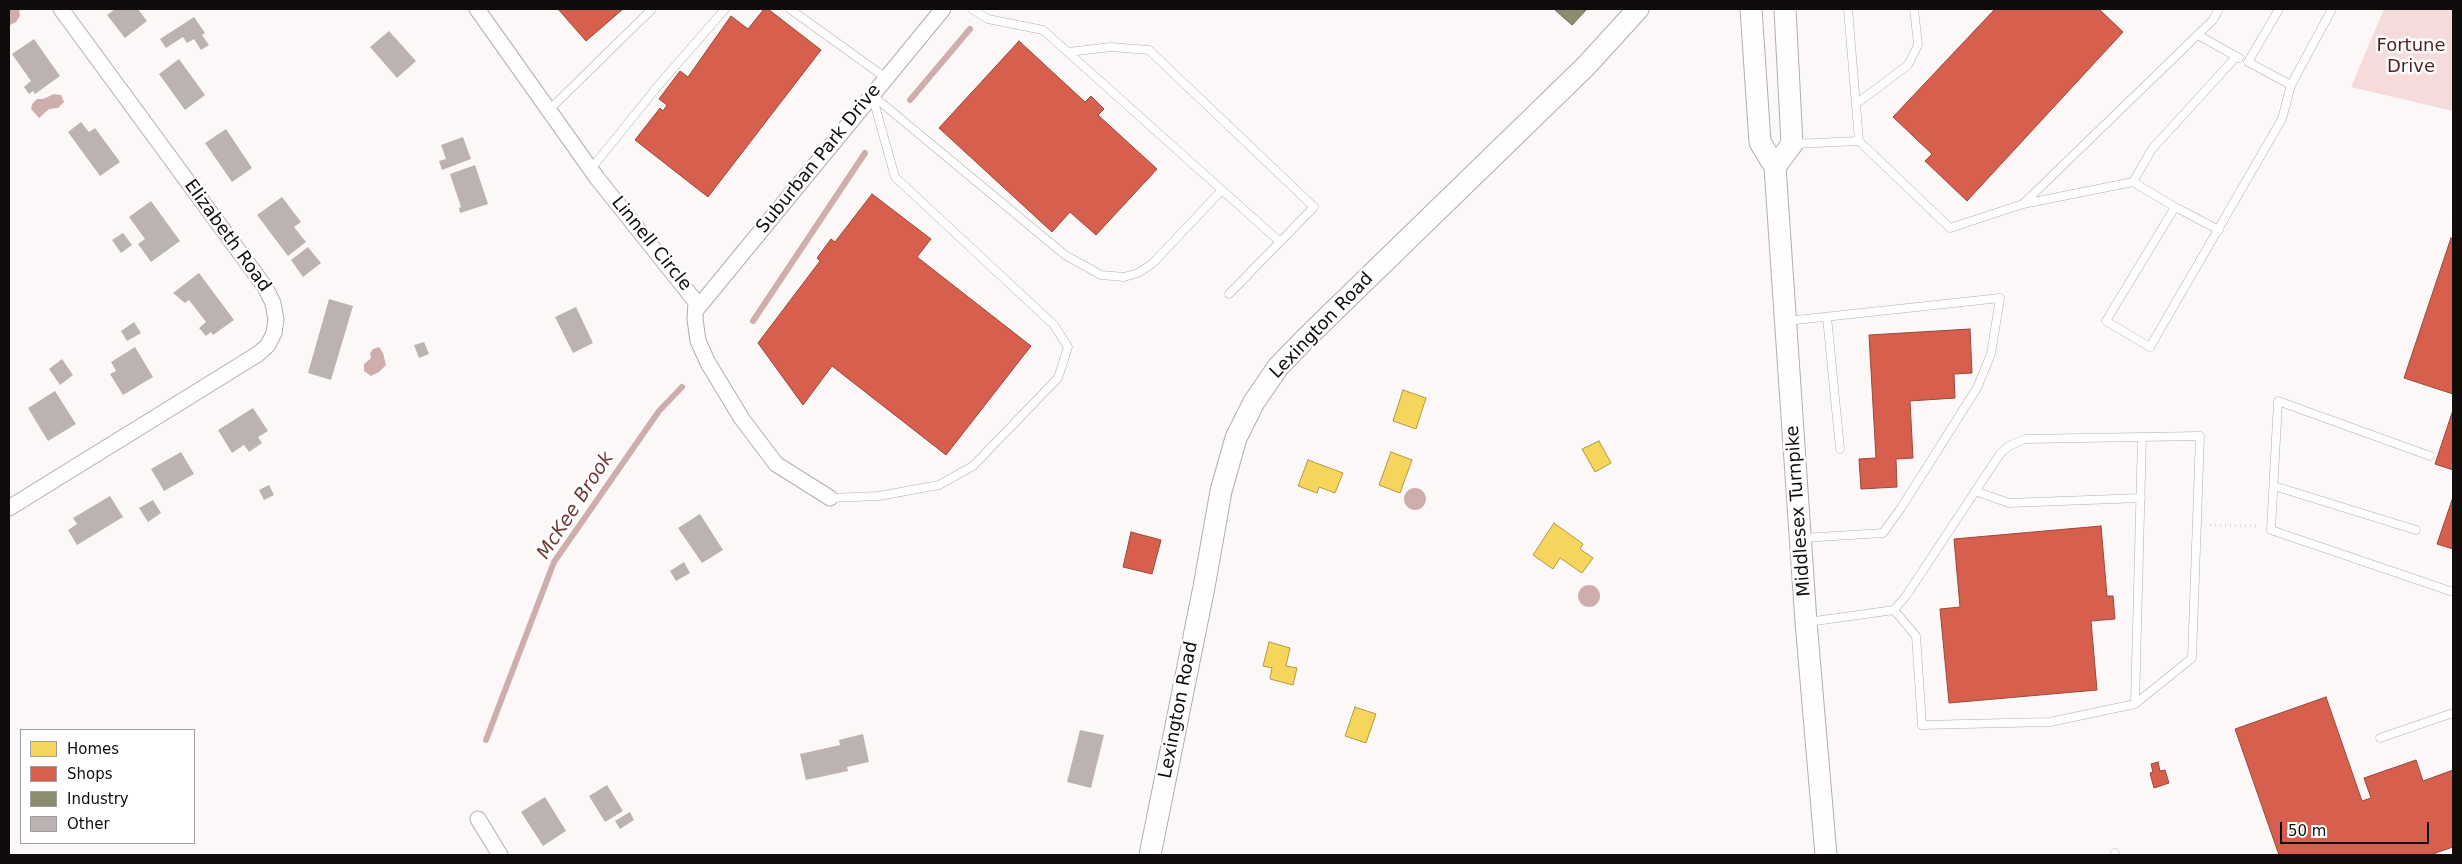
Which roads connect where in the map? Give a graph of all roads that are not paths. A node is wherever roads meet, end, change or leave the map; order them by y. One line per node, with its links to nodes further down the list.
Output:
1 (61, 9): 46 (street, Elizabeth Road)
2 (477, 9): 24 (street, Linnell Circle)
3 (652, 9): 24 (lane)
4 (725, 9): 28 (lane)
5 (790, 9): 20 (lane)
6 (943, 9): 20 (street, Suburban Park Drive)
7 (972, 9): 17 (lane)
8 (1638, 9): 57 (main road, Lexington Road)
9 (1785, 9): 26 (main road)
10 (1848, 9): 23 (lane)
11 (1914, 9): 23 (lane)
12 (2219, 9): 16 (lane)
13 (2279, 9): 19 (lane)
14 (2332, 9): 21 (lane)
15 (1748, 13): 27 (main road, Middlesex Turnpike)
16 (2198, 34): 18 (lane); 31 (lane)
17 (1068, 52): 30 (lane); 34 (lane)
18 (2236, 57): 19 (lane); 29 (lane)
19 (2248, 62): 21 (lane)
20 (886, 78): 22 (street, Suburban Park Drive)
21 (2290, 85): 33 (lane)
22 (872, 95): 30 (lane); 36 (street, Suburban Park Drive); 44 (lane)
23 (1856, 104): 25 (lane)
24 (549, 110): 28 (street, Linnell Circle)
25 (1859, 141): 26 (lane); 31 (lane)
26 (1792, 144): 27 (main road)
27 (1776, 167): 38 (main road, Middlesex Turnpike)
28 (591, 169): 36 (street, Linnell Circle)
29 (2133, 182): 31 (lane); 32 (lane)
30 (1222, 190): 34 (lane)
31 (2023, 204)
32 (2175, 207): 33 (lane); 33 (lane)
33 (2219, 230)
34 (1279, 241): 35 (lane)
35 (1229, 294)
36 (696, 310): 44 (street, Linnell Circle)
37 (1827, 317): 38 (lane); 40 (lane); 48 (lane)
38 (1787, 322): 48 (main road, Middlesex Turnpike)
39 (2142, 437): 43 (lane); 45 (lane); 52 (lane)
40 (1840, 449)
41 (2430, 456): 42 (lane)
42 (2274, 486): 47 (lane); 49 (lane)
43 (1975, 491): 45 (lane); 50 (lane)
44 (830, 498)
45 (2141, 498): 52 (lane)
46 (9, 508)
47 (2416, 530)
48 (1800, 538): 51 (main road, Middlesex Turnpike)
49 (2453, 592)
50 (1894, 610): 51 (lane); 52 (lane)
51 (1806, 622): 58 (main road, Middlesex Turnpike)
52 (2135, 704)
53 (2453, 713): 54 (lane)
54 (2380, 738)
55 (478, 819): 56 (street)
56 (500, 855)
57 (1150, 855)
58 (1826, 855)

